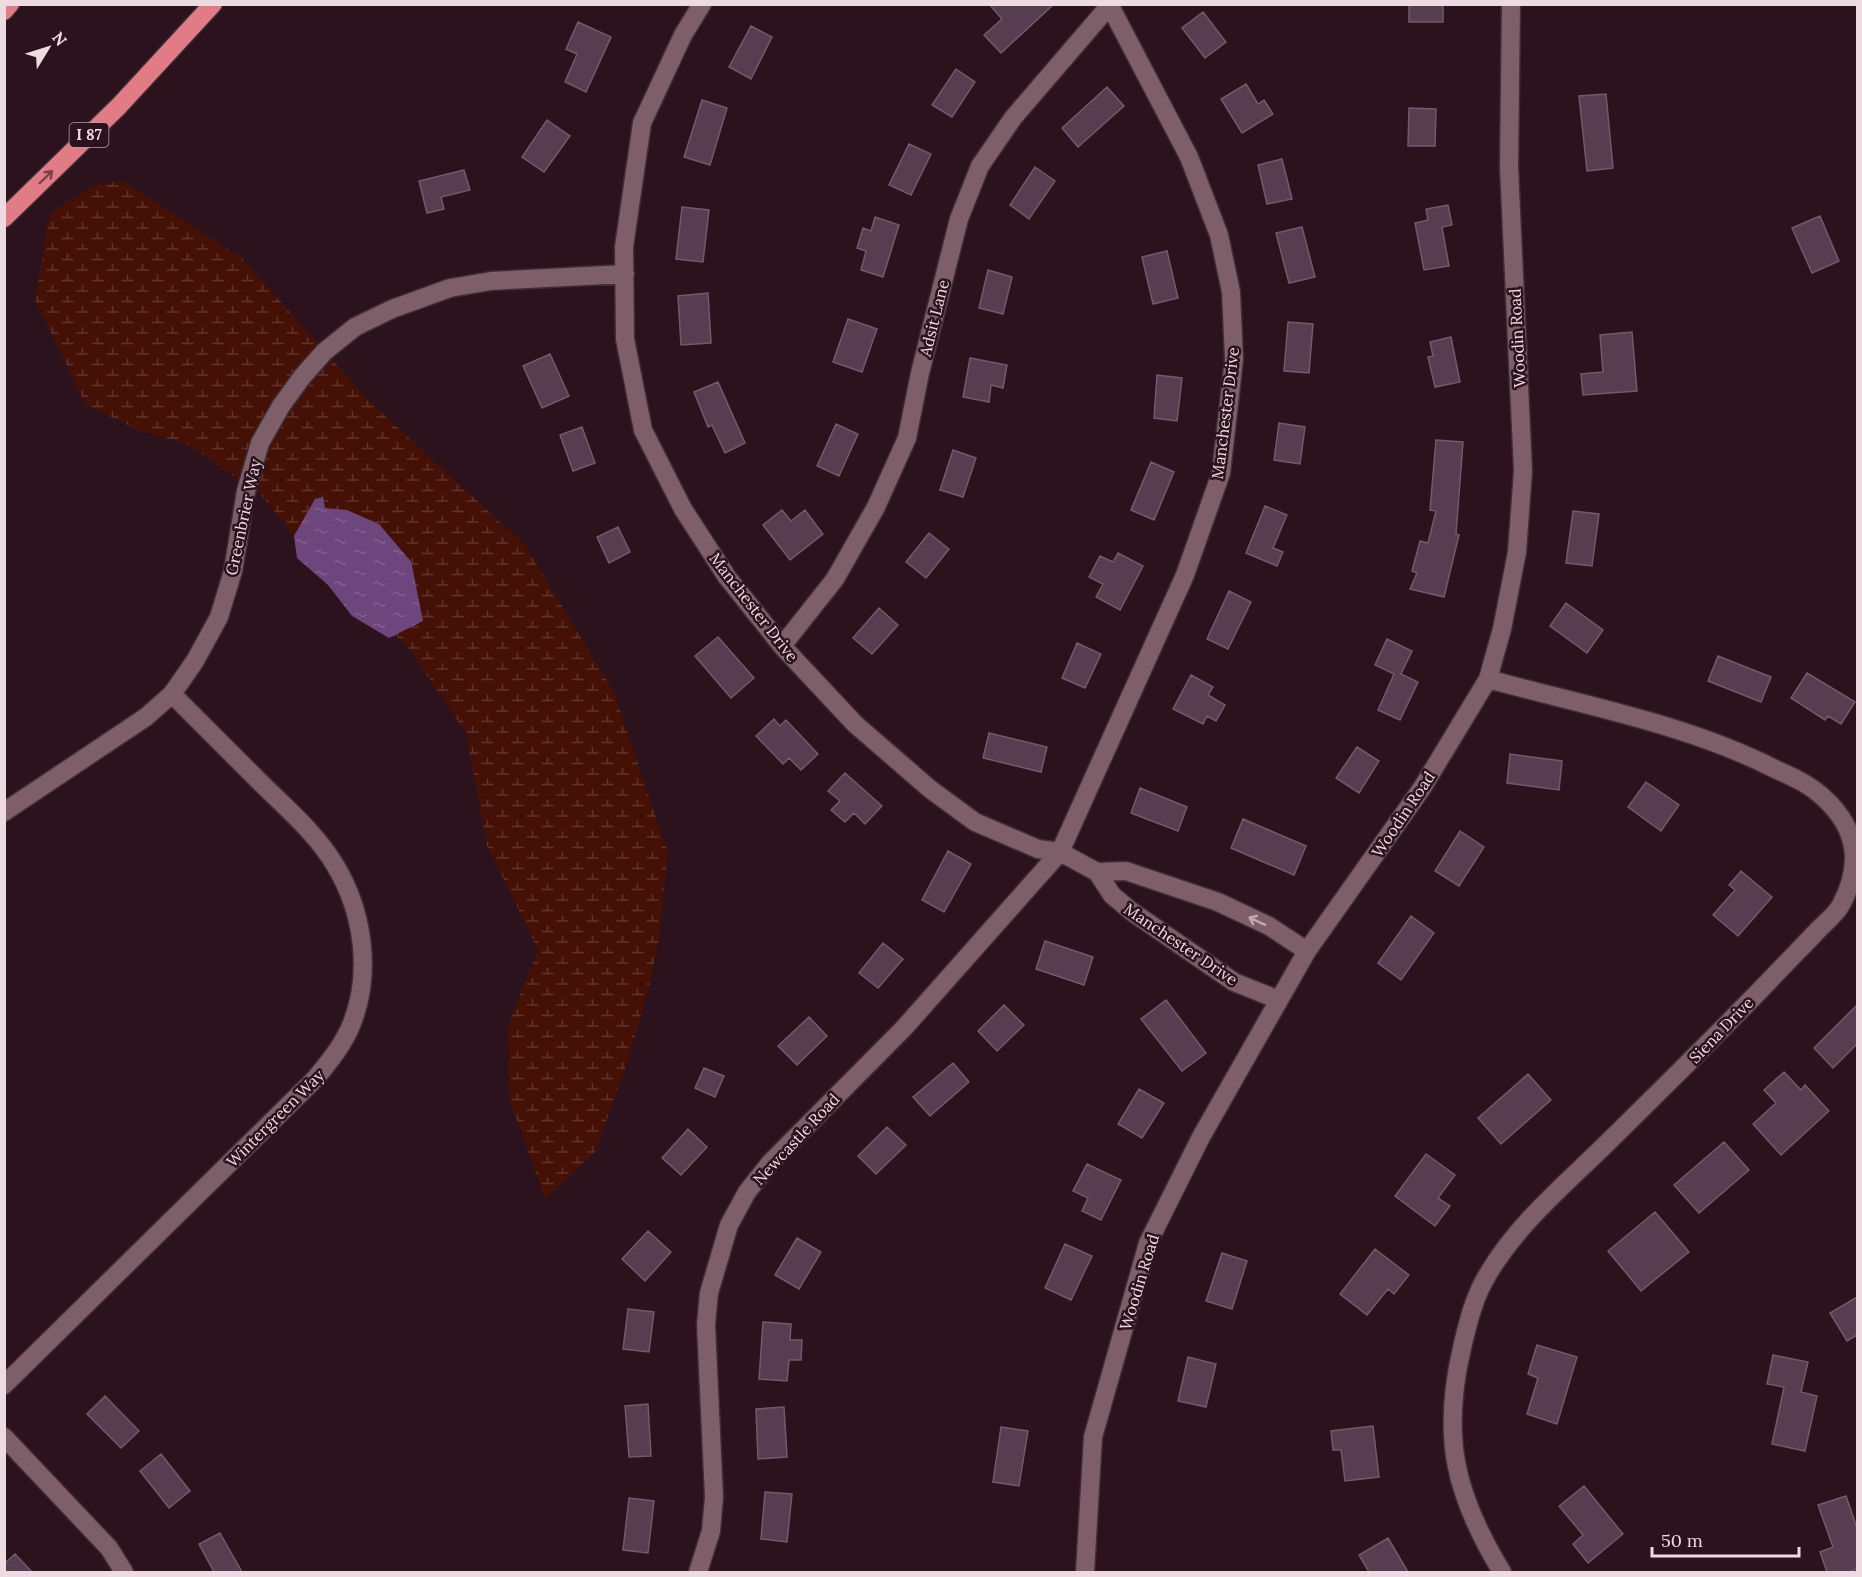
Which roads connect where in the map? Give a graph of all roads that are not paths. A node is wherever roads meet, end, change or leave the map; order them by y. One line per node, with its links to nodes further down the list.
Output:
1 (10, 4): 7 (highway)
2 (213, 4): 8 (highway, I 87)
3 (226, 4): 8 (highway)
4 (702, 4): 10 (street, Manchester Drive)
5 (1511, 4): 12 (street, Woodin Road)
6 (1110, 5): 11 (street, Adsit Lane); 15 (street, Manchester Drive)
7 (4, 11)
8 (172, 50): 9 (highway, I 87, one-way to 8)
9 (4, 218)
10 (624, 273): 11 (street, Manchester Drive); 13 (street, Greenbrier Way)
11 (782, 646): 15 (street, Manchester Drive)
12 (1488, 679): 17 (street, Woodin Road); 24 (street, Siena Drive)
13 (172, 694): 14 (street, Greenbrier Way); 19 (street, Wintergreen Way)
14 (4, 812)
15 (1060, 852): 16 (street, Manchester Drive); 22 (street, Newcastle Road)
16 (1097, 872): 17 (street, Manchester Drive, one-way to 16); 18 (street, Manchester Drive)
17 (1307, 951): 18 (street, Woodin Road)
18 (1279, 1000): 23 (street, Woodin Road)
19 (4, 1385)
20 (4, 1437): 21 (street)
21 (124, 1572)
22 (698, 1572)
23 (1085, 1572)
24 (1502, 1572)

